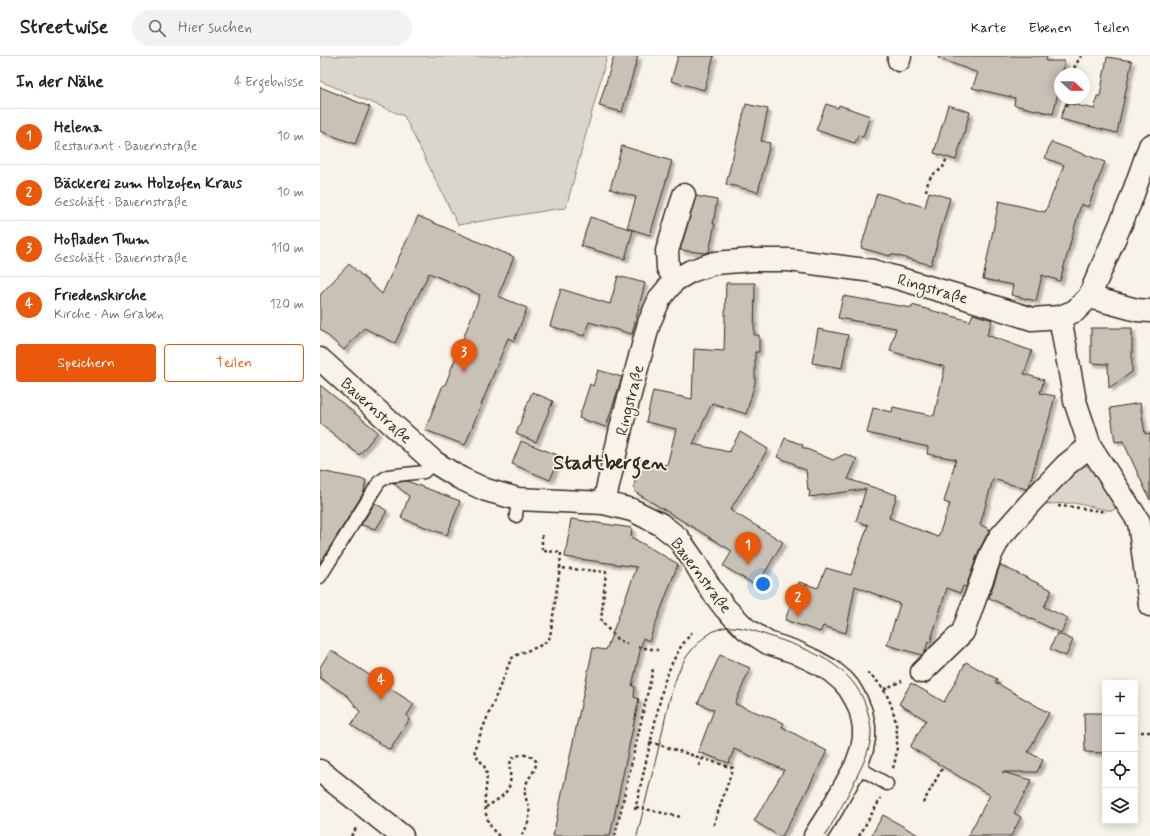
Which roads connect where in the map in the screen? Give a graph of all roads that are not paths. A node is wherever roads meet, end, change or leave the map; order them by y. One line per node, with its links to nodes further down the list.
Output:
1 (1150, 146): 4 (street)
2 (684, 195): 3 (street)
3 (675, 280): 6 (street, Ringstraße); 10 (street, Ringstraße)
4 (1089, 297): 5 (street); 6 (street)
5 (1150, 311)
6 (1060, 317): 8 (street)
7 (320, 359): 9 (street, Bauernstraße)
8 (1090, 446): 11 (street); 14 (street)
9 (434, 462): 10 (street, Bauernstraße); 12 (lane)
10 (604, 503): 15 (street, Bauernstraße)
11 (1144, 525): 13 (street)
12 (320, 577)
13 (1150, 605)
14 (922, 672)
15 (856, 766): 17 (lane); 19 (street, Bauernstraße)
16 (320, 770): 18 (street)
17 (887, 784)
18 (402, 836)
19 (815, 836)

